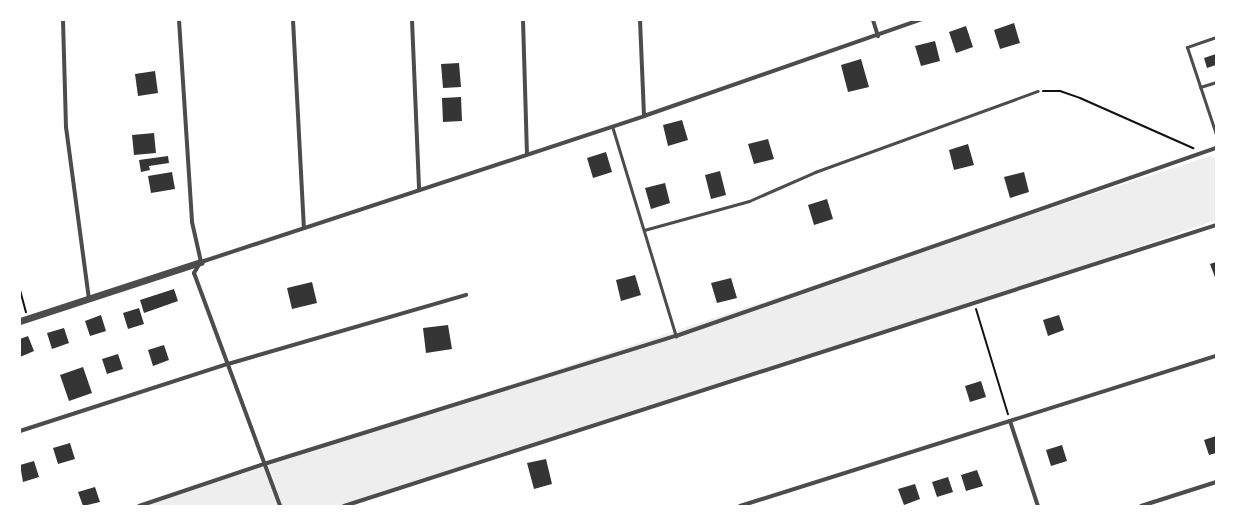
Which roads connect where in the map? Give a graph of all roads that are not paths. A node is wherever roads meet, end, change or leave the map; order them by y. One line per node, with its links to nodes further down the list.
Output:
1 (63, 20): 25 (street)
2 (178, 20): 23 (street)
3 (292, 20): 21 (street)
4 (412, 20): 19 (street)
5 (524, 20): 18 (street)
6 (640, 20): 14 (street)
7 (873, 20): 9 (street)
8 (920, 20): 9 (street)
9 (878, 36): 14 (street)
10 (1216, 37): 12 (lane)
11 (1216, 82): 12 (lane)
12 (1200, 87): 16 (lane)
13 (1038, 91): 22 (lane)
14 (644, 116): 15 (street)
15 (612, 126): 18 (street); 22 (lane)
16 (1216, 134)
17 (1216, 148): 27 (street)
18 (528, 154): 19 (street)
19 (419, 190): 21 (street)
20 (1216, 225): 36 (street)
21 (304, 228): 23 (street)
22 (644, 230): 27 (lane)
23 (200, 262): 25 (street); 29 (street)
24 (466, 295): 29 (street)
25 (89, 299): 26 (street)
26 (20, 321)
27 (676, 336): 32 (street)
28 (1216, 356): 30 (street)
29 (228, 364): 31 (street); 32 (street)
30 (1010, 421): 37 (street); 38 (street)
31 (20, 431)
32 (264, 464): 34 (street); 35 (street)
33 (1216, 482): 39 (street)
34 (139, 506)
35 (280, 506)
36 (344, 506)
37 (740, 506)
38 (1038, 506)
39 (1141, 506)

